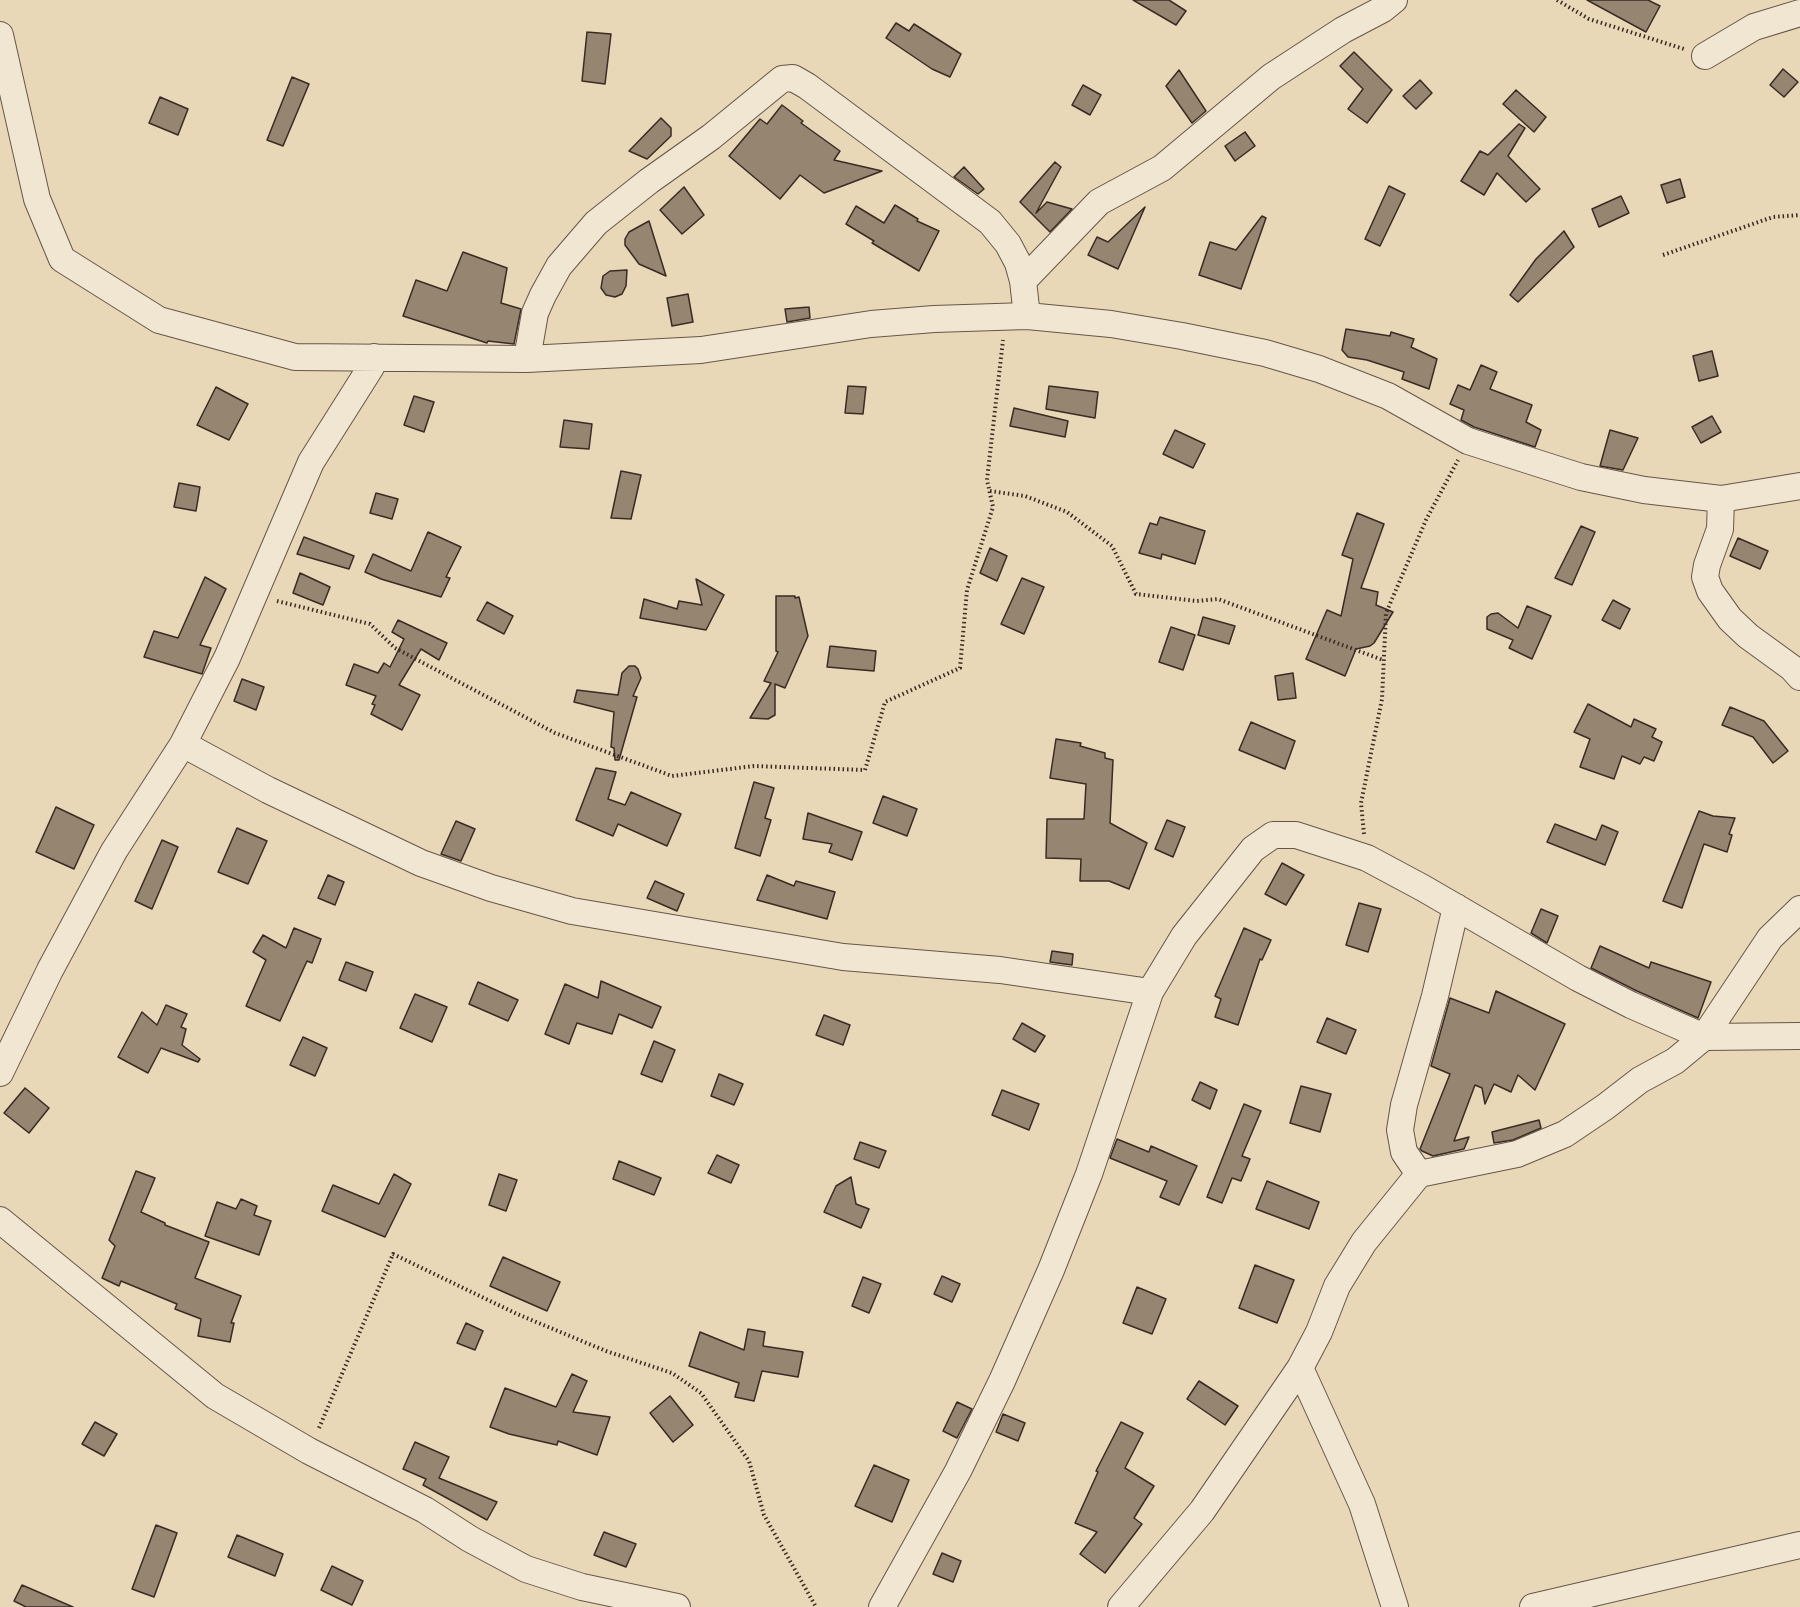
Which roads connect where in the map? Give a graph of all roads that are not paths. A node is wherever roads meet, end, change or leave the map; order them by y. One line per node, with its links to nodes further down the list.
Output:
1 (1394, 0): 5 (street)
2 (1800, 13): 4 (street)
3 (0, 35): 7 (street)
4 (1706, 56)
5 (1023, 281): 6 (street); 8 (street)
6 (1016, 316): 8 (street); 10 (street)
7 (374, 357): 8 (street); 12 (street)
8 (527, 359)
9 (1800, 486): 10 (street)
10 (1721, 499): 11 (street)
11 (1800, 677)
12 (183, 744): 15 (street); 18 (street)
13 (1456, 907): 15 (street); 17 (street); 19 (street)
14 (1800, 909): 17 (street)
15 (1150, 992): 24 (street)
16 (1800, 1036): 17 (street)
17 (1704, 1037): 19 (street)
18 (0, 1073)
19 (1419, 1174): 21 (street)
20 (0, 1220): 23 (street)
21 (1300, 1368): 25 (street); 26 (street)
22 (1800, 1545): 27 (street)
23 (677, 1607)
24 (882, 1607)
25 (1121, 1607)
26 (1395, 1607)
27 (1533, 1607)

